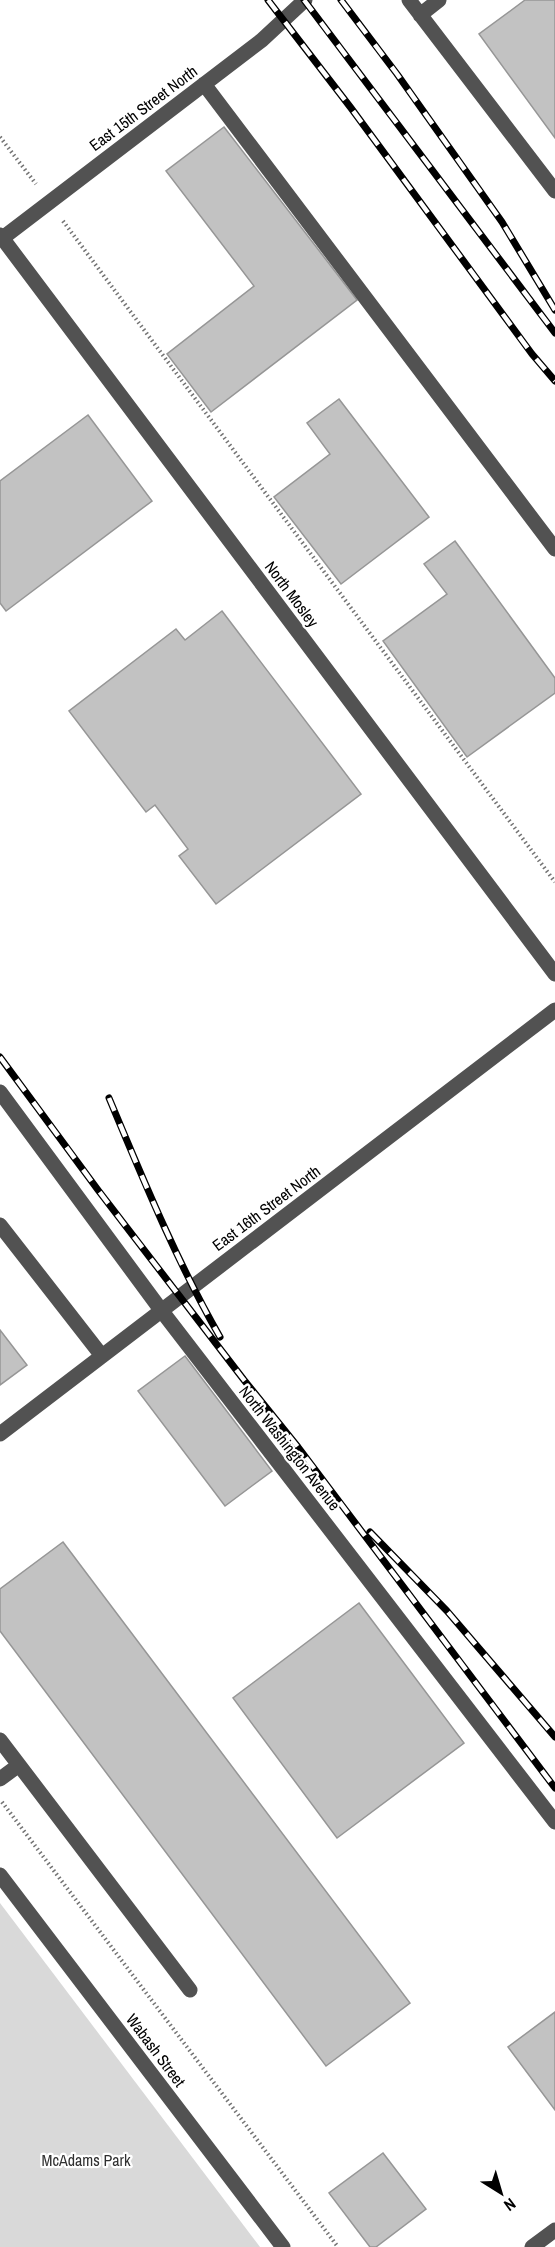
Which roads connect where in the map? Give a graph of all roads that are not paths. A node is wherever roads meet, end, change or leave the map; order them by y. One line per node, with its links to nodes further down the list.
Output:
1 (409, 0): 4 (street)
2 (439, 0): 4 (street)
3 (296, 3): 5 (street, East 15th Street North)
4 (420, 15): 6 (street)
5 (204, 84): 7 (street, East 15th Street North); 8 (street)
6 (555, 191)
7 (1, 238): 9 (street, North Mosley)
8 (555, 549)
9 (555, 974)
10 (555, 1010): 13 (street, East 16th Street North)
11 (0, 1092): 13 (street, North Washington Avenue)
12 (0, 1225): 14 (street)
13 (161, 1310): 14 (street, East 16th Street North); 19 (street, North Washington Avenue)
14 (102, 1356): 15 (street, East 16th Street North)
15 (0, 1434)
16 (0, 1740): 17 (street)
17 (19, 1765): 18 (street); 21 (street)
18 (0, 1779)
19 (555, 1822)
20 (0, 1875): 23 (street, Wabash Street)
21 (190, 1990)
22 (555, 2230): 24 (street)
23 (283, 2247)
24 (532, 2247)

